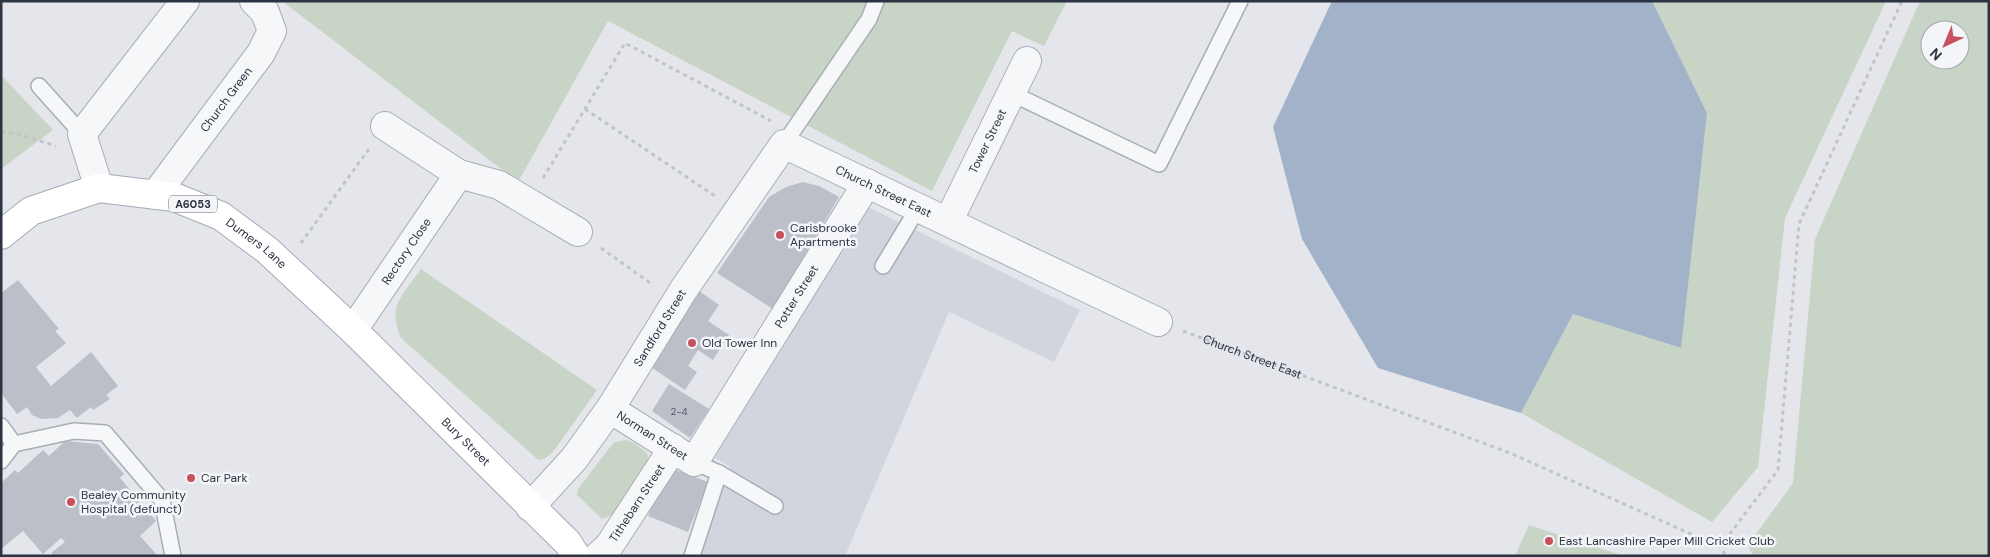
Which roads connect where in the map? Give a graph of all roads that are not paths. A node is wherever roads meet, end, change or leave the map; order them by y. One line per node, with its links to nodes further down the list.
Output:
1 (185, 1): 10 (street)
2 (254, 1): 14 (street, Church Green)
3 (876, 1): 9 (lane)
4 (1240, 1): 7 (lane)
5 (1027, 61): 7 (street, Tower Street)
6 (39, 86): 10 (lane)
7 (1011, 93): 16 (street, Tower Street)
8 (385, 126): 11 (street)
9 (788, 138): 12 (street, Church Street East); 22 (street, Sandford Street)
10 (86, 145): 13 (street)
11 (459, 174): 17 (street); 21 (street, Rectory Close)
12 (867, 183): 15 (street, Church Street East); 25 (street, Potter Street)
13 (99, 188): 14 (main road, Dumers Lane / A6053); 18 (main road, Dumers Lane / A6053)
14 (155, 195): 21 (main road, Dumers Lane / A6053)
15 (918, 208): 16 (street, Church Street East); 19 (lane)
16 (948, 222): 20 (street, Church Street East)
17 (578, 232)
18 (1, 235)
19 (883, 266)
20 (1158, 322)
21 (353, 330): 29 (main road, Bury Street / A6053)
22 (610, 409): 25 (street, Norman Street); 29 (street, Sandford Street)
23 (1, 426): 24 (lane)
24 (14, 444): 26 (lane); 30 (lane)
25 (684, 455): 27 (lane); 32 (street, Tithebarn Street)
26 (1, 461)
27 (720, 473): 28 (lane); 33 (lane)
28 (775, 506)
29 (530, 507): 31 (main road, Bury Street / A6053)
30 (173, 556)
31 (576, 556)
32 (598, 556)
33 (692, 556)

